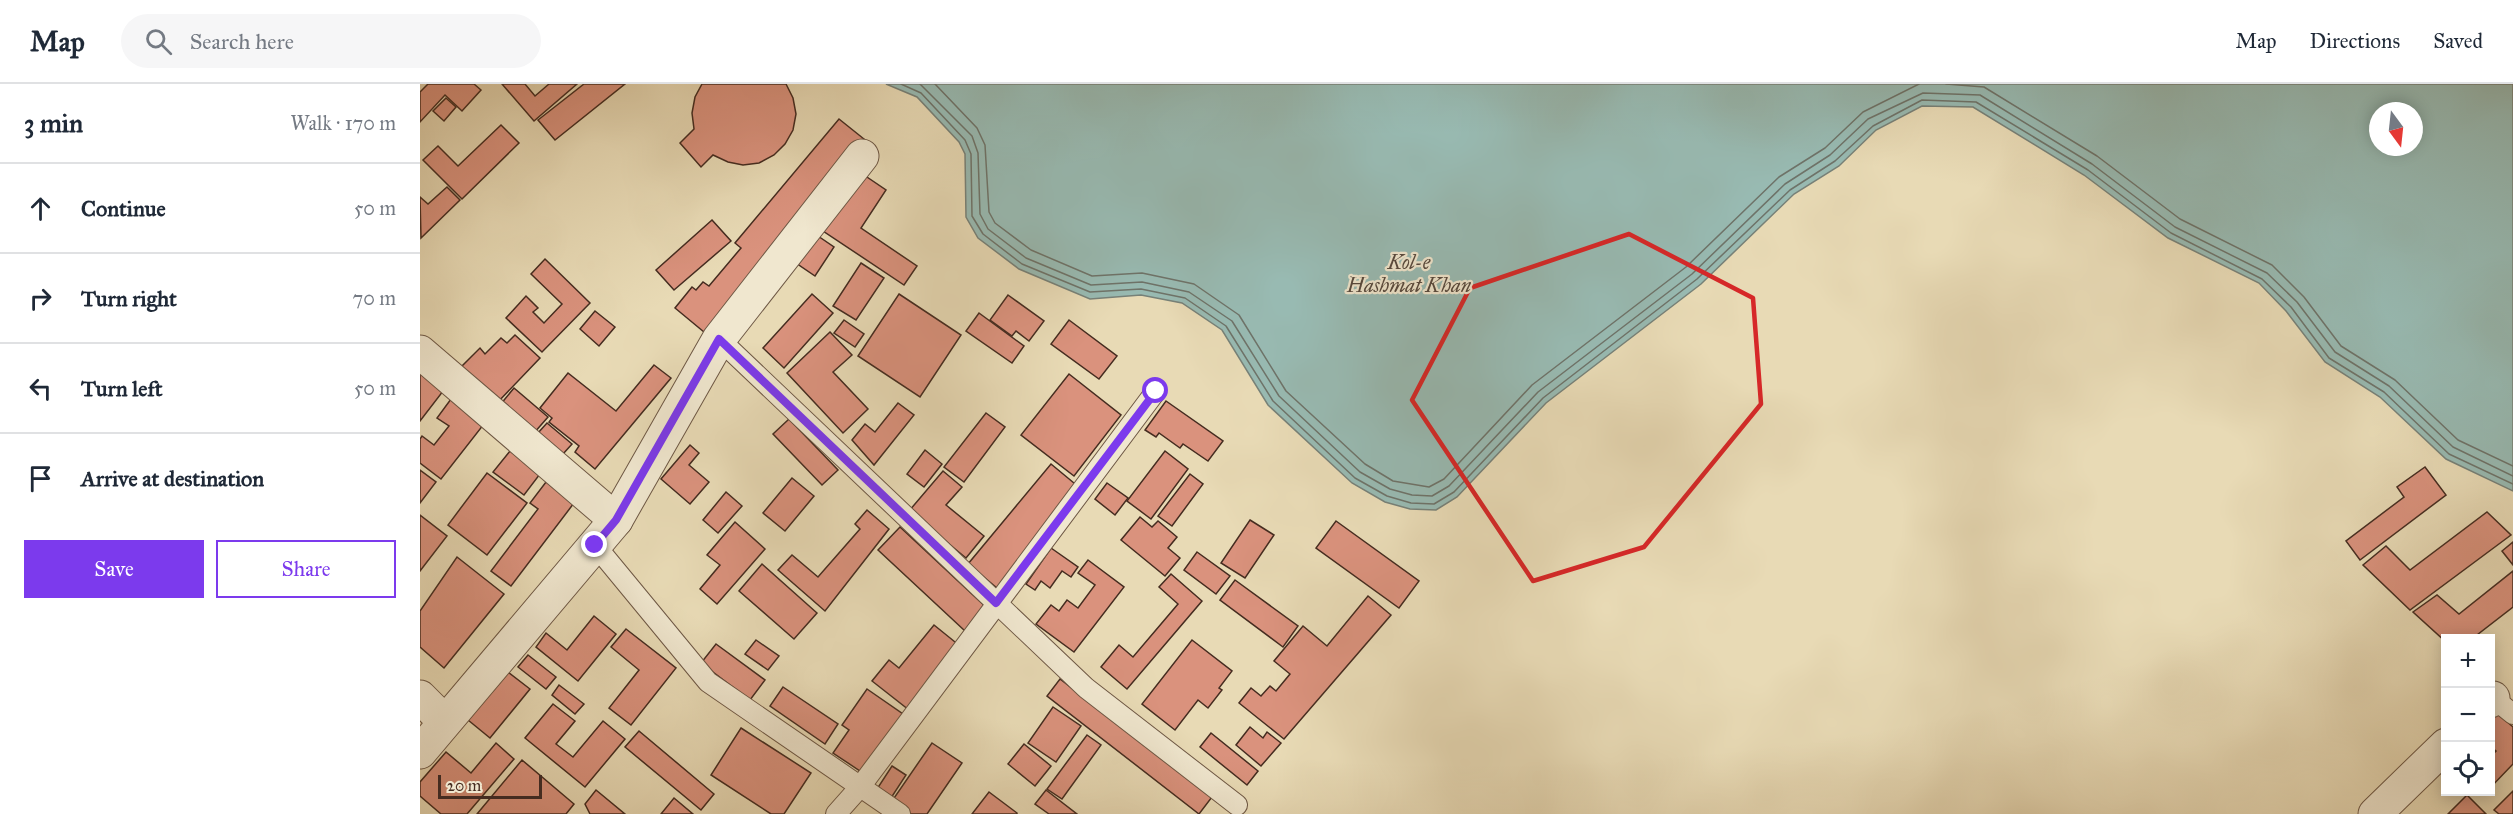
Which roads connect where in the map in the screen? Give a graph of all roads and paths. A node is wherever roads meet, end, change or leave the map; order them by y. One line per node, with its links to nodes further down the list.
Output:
1 (862, 156): 2 (street)
2 (719, 339): 5 (street); 7 (lane)
3 (420, 352): 5 (street)
4 (1156, 391): 7 (lane)
5 (616, 520): 6 (street)
6 (595, 545): 9 (street); 12 (lane)
7 (996, 603): 12 (lane); 13 (lane)
8 (420, 697): 9 (street)
9 (444, 721): 11 (street)
10 (2441, 749): 16 (street)
11 (420, 753)
12 (860, 787): 14 (lane); 15 (lane)
13 (1237, 804)
14 (836, 814)
15 (900, 814)
16 (2375, 814)

